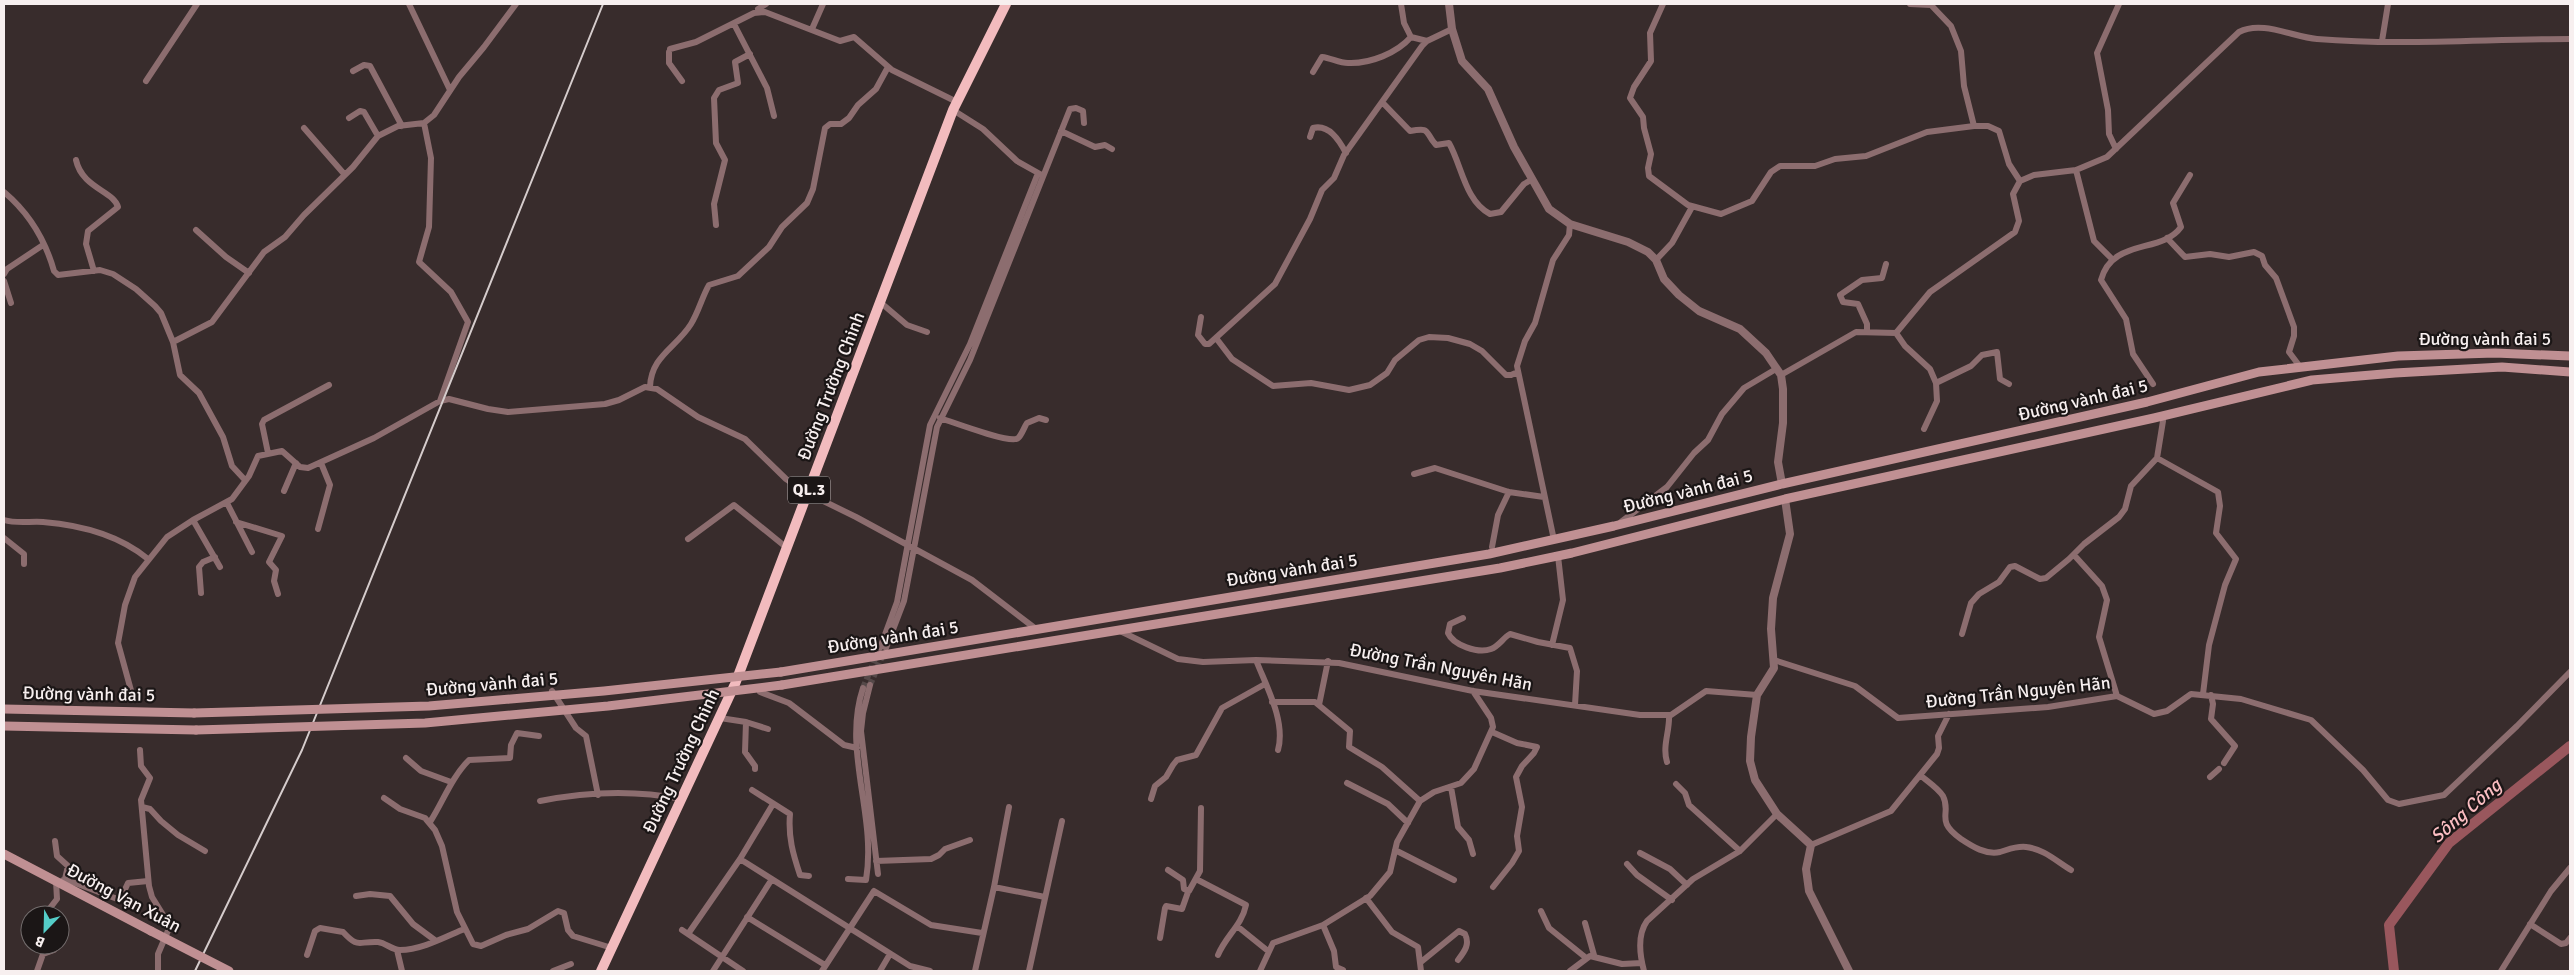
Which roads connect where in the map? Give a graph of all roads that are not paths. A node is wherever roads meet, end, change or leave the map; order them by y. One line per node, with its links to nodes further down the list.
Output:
1 (198, 4): 26 (street)
2 (409, 4): 27 (street)
3 (516, 4): 27 (street)
4 (766, 4): 13 (street)
5 (823, 4): 15 (street)
6 (1006, 4): 29 (highway, Đường Trường Chinh / QL.3)
7 (1402, 4): 17 (street)
8 (1449, 4): 16 (street)
9 (1663, 4): 51 (street)
10 (1910, 4): 35 (street)
11 (2119, 4): 41 (street)
12 (2388, 4): 20 (street)
13 (757, 8): 14 (street); 15 (street)
14 (734, 24): 21 (street); 25 (street)
15 (812, 29): 22 (street)
16 (1452, 29): 19 (street); 48 (street)
17 (1411, 37): 19 (street); 24 (street)
18 (2570, 39): 20 (street)
19 (1427, 41): 28 (street)
20 (2382, 41): 41 (street)
21 (750, 54): 30 (street); 53 (street)
22 (888, 67): 29 (street); 82 (street)
23 (353, 70): 34 (street)
24 (1313, 72)
25 (682, 81)
26 (146, 82)
27 (450, 90): 32 (street)
28 (1382, 102): 42 (street); 48 (street)
29 (955, 106): 46 (street); 65 (highway, Đường Trường Chinh / QL.3)
30 (774, 116)
31 (349, 118): 38 (street)
32 (424, 123): 34 (street); 83 (street)
33 (1084, 123): 37 (street)
34 (402, 126): 38 (street)
35 (1974, 126): 49 (street); 51 (street)
36 (304, 128): 45 (street)
37 (1062, 131): 40 (street); 46 (street)
38 (378, 136): 45 (street)
39 (1310, 137): 42 (street)
40 (1112, 149)
41 (2116, 149): 44 (street)
42 (1346, 153): 71 (street)
43 (76, 160): 61 (street)
44 (2076, 170): 49 (street); 57 (street)
45 (345, 175): 62 (street)
46 (1041, 175): 60 (street)
47 (2190, 175): 55 (street)
48 (1531, 180): 52 (street)
49 (2020, 181): 70 (street)
50 (5, 195): 56 (street)
51 (1692, 207): 58 (street)
52 (1570, 224): 58 (street); 75 (street)
53 (716, 225)
54 (196, 230): 62 (street)
55 (2168, 238): 57 (street); 74 (street)
56 (44, 245): 61 (street); 63 (street)
57 (2112, 259): 80 (street)
58 (1656, 260): 76 (street)
59 (1886, 264): 68 (street)
60 (1004, 270): 84 (street); 110 (street)
61 (94, 271): 72 (street)
62 (249, 273): 72 (street)
63 (4, 274)
64 (4, 281): 66 (street)
65 (880, 302): 69 (street); 97 (highway, Đường Trường Chinh / QL.3)
66 (11, 303)
67 (1201, 316): 71 (street)
68 (1867, 331): 70 (street); 76 (street)
69 (927, 332)
70 (1896, 333): 78 (street)
71 (1216, 338): 75 (street)
72 (173, 342): 93 (street)
73 (2570, 356): 94 (main road, Đường vành đai 5)
74 (2298, 364)
75 (1518, 372): 98 (street)
76 (1779, 372): 94 (street); 104 (street)
77 (2570, 372): 99 (main road, Đường vành đai 5)
78 (1936, 383): 79 (street); 87 (street)
79 (2009, 384)
80 (2153, 384)
81 (329, 385): 88 (street)
82 (650, 386): 83 (street); 97 (street)
83 (440, 401): 91 (street)
84 (940, 418): 85 (street); 110 (street)
85 (1046, 420)
86 (2162, 421): 89 (street)
87 (1924, 429)
88 (268, 453): 90 (street); 93 (street)
89 (2157, 458): 113 (street); 138 (street)
90 (296, 462): 91 (street); 95 (street)
91 (321, 463): 105 (street)
92 (1414, 474): 96 (street)
93 (245, 480): 100 (street)
94 (1782, 484): 99 (main road); 104 (main road, Đường vành đai 5)
95 (284, 492)
96 (1509, 492): 98 (street); 109 (street)
97 (807, 494): 110 (street); 111 (highway, Đường Trường Chinh / QL.3)
98 (1544, 497): 108 (street)
99 (1785, 500): 114 (main road, Đường vành đai 5); 128 (street)
100 (227, 503): 101 (street); 103 (street)
101 (193, 520): 115 (street); 116 (street)
102 (5, 522): 116 (street)
103 (236, 522): 112 (street); 120 (street)
104 (1614, 526): 108 (main road, Đường vành đai 5)
105 (318, 529)
106 (4, 538): 117 (street)
107 (688, 539): 111 (street)
108 (1554, 540): 122 (main road, Đường vành đai 5)
109 (1492, 546)
110 (911, 547): 122 (street); 126 (street)
111 (786, 548): 148 (highway, Đường Trường Chinh / QL.3)
112 (252, 552)
113 (2074, 555): 124 (street); 140 (street)
114 (1558, 556): 123 (main road, Đường vành đai 5); 125 (street)
115 (215, 558): 118 (street); 119 (street)
116 (148, 559): 137 (street)
117 (24, 564)
118 (220, 567)
119 (202, 593)
120 (278, 594)
121 (1463, 618): 125 (street)
122 (1036, 629): 145 (main road, Đường vành đai 5, bridge)
123 (1118, 630): 127 (street, Đường Trần Nguyên Hãn); 150 (main road, Đường vành đai 5, bridge)
124 (1962, 634)
125 (1552, 645): 144 (street)
126 (883, 648)
127 (1256, 660): 129 (street, Đường Trần Nguyên Hãn); 131 (street)
128 (1774, 660): 139 (street); 146 (street, Đường Trần Nguyên Hãn)
129 (1328, 661): 135 (street, Đường Trần Nguyên Hãn); 143 (street)
130 (2570, 672): 141 (street)
131 (1265, 684): 142 (street); 172 (street)
132 (870, 685): 193 (street)
133 (863, 688): 154 (street)
134 (552, 691): 169 (street)
135 (1473, 691): 144 (street, Đường Trần Nguyên Hãn); 152 (street)
136 (760, 692): 154 (street)
137 (132, 694)
138 (2203, 694): 140 (street, Đường Trần Nguyên Hãn); 141 (street)
139 (1757, 695): 147 (street, Đường Trần Nguyên Hãn); 179 (street)
140 (2117, 696): 146 (street, Đường Trần Nguyên Hãn)
141 (2211, 696): 159 (street)
142 (1272, 702): 143 (street); 156 (street)
143 (1319, 705): 174 (street)
144 (1575, 705): 147 (street, Đường Trần Nguyên Hãn)
145 (4, 708)
146 (1949, 714): 162 (street)
147 (1669, 715): 158 (street)
148 (720, 718): 149 (street); 171 (highway, Đường Trường Chinh / QL.3)
149 (746, 722): 151 (street); 160 (street)
150 (4, 726)
151 (768, 730)
152 (1492, 732): 167 (street); 208 (street)
153 (539, 736): 164 (street)
154 (857, 748): 202 (street)
155 (140, 750): 176 (street)
156 (1278, 750)
157 (406, 758): 164 (street)
158 (1667, 762)
159 (2224, 763)
160 (755, 769)
161 (2219, 769): 163 (street)
162 (1920, 775): 185 (street); 197 (street)
163 (2210, 778)
164 (451, 782): 181 (street)
165 (1348, 783): 182 (street)
166 (1676, 784): 188 (street)
167 (1450, 787): 174 (street); 191 (street)
168 (752, 790): 175 (street)
169 (598, 795): 171 (street); 173 (street)
170 (384, 798): 181 (street)
171 (682, 799): 227 (highway, Đường Trường Chinh / QL.3)
172 (1150, 799)
173 (540, 801)
174 (1420, 801): 182 (street)
175 (773, 804): 192 (street); 199 (street)
176 (142, 807): 187 (street); 205 (street)
177 (1009, 807): 207 (street)
178 (1201, 808): 201 (street)
179 (1777, 814): 185 (street); 188 (street)
180 (1062, 821): 211 (street)
181 (430, 822): 222 (street)
182 (1408, 823): 186 (street)
183 (970, 840): 193 (street)
184 (54, 841): 204 (street)
185 (1811, 845): 243 (street)
186 (1395, 850): 203 (street); 212 (street)
187 (205, 851)
188 (1740, 852): 206 (street)
189 (1640, 853): 206 (street)
190 (4, 854): 204 (main road, Đường Vạn Xuân)
191 (1473, 854)
192 (740, 859): 200 (street); 235 (street)
193 (876, 861): 198 (street)
194 (1627, 864): 213 (street)
195 (2570, 868): 218 (street)
196 (1168, 870): 209 (street)
197 (2070, 870)
198 (878, 874)
199 (809, 876)
200 (772, 879): 216 (street); 221 (street)
201 (1196, 879): 209 (street); 219 (street)
202 (848, 880)
203 (1454, 880)
204 (61, 881): 205 (street); 214 (street); 246 (main road, Đường Vạn Xuân, bridge)
205 (148, 881): 245 (street)
206 (1687, 884): 213 (street)
207 (994, 887): 211 (street); 223 (street)
208 (1493, 887)
209 (1188, 892): 224 (street)
210 (356, 896): 226 (street)
211 (1045, 897): 255 (street)
212 (1366, 898): 220 (street); 238 (street)
213 (1672, 900): 239 (street)
214 (52, 905)
215 (1541, 911): 236 (street)
216 (747, 917): 235 (street); 241 (street)
217 (1585, 923): 234 (street)
218 (2530, 924): 225 (street); 260 (street)
219 (1237, 926): 229 (street); 233 (street)
220 (1323, 926): 229 (street); 242 (street)
221 (851, 928): 223 (street); 230 (street); 241 (street)
222 (464, 929): 226 (street); 227 (street)
223 (982, 933): 254 (street)
224 (1160, 938)
225 (2570, 938)
226 (436, 941): 228 (street)
227 (612, 948): 249 (highway, Đường Trường Chinh / QL.3)
228 (397, 950): 232 (street); 247 (street)
229 (1268, 951): 256 (street)
230 (890, 954): 252 (street); 253 (street)
231 (43, 955): 244 (street)
232 (306, 955)
233 (1218, 955)
234 (1594, 955): 236 (street); 239 (street)
235 (722, 957): 250 (street); 251 (street)
236 (1585, 958): 258 (street)
237 (1458, 960): 238 (street)
238 (1421, 962): 257 (street)
239 (1642, 963): 259 (street)
240 (572, 964): 248 (street)
241 (824, 968)
242 (1343, 970)
243 (1846, 970)
244 (37, 971)
245 (158, 971)
246 (229, 971)
247 (402, 971)
248 (553, 971)
249 (601, 971)
250 (713, 971)
251 (743, 971)
252 (880, 971)
253 (930, 971)
254 (975, 971)
255 (1029, 971)
256 (1260, 971)
257 (1421, 971)
258 (1570, 971)
259 (1644, 971)
260 (2501, 971)

